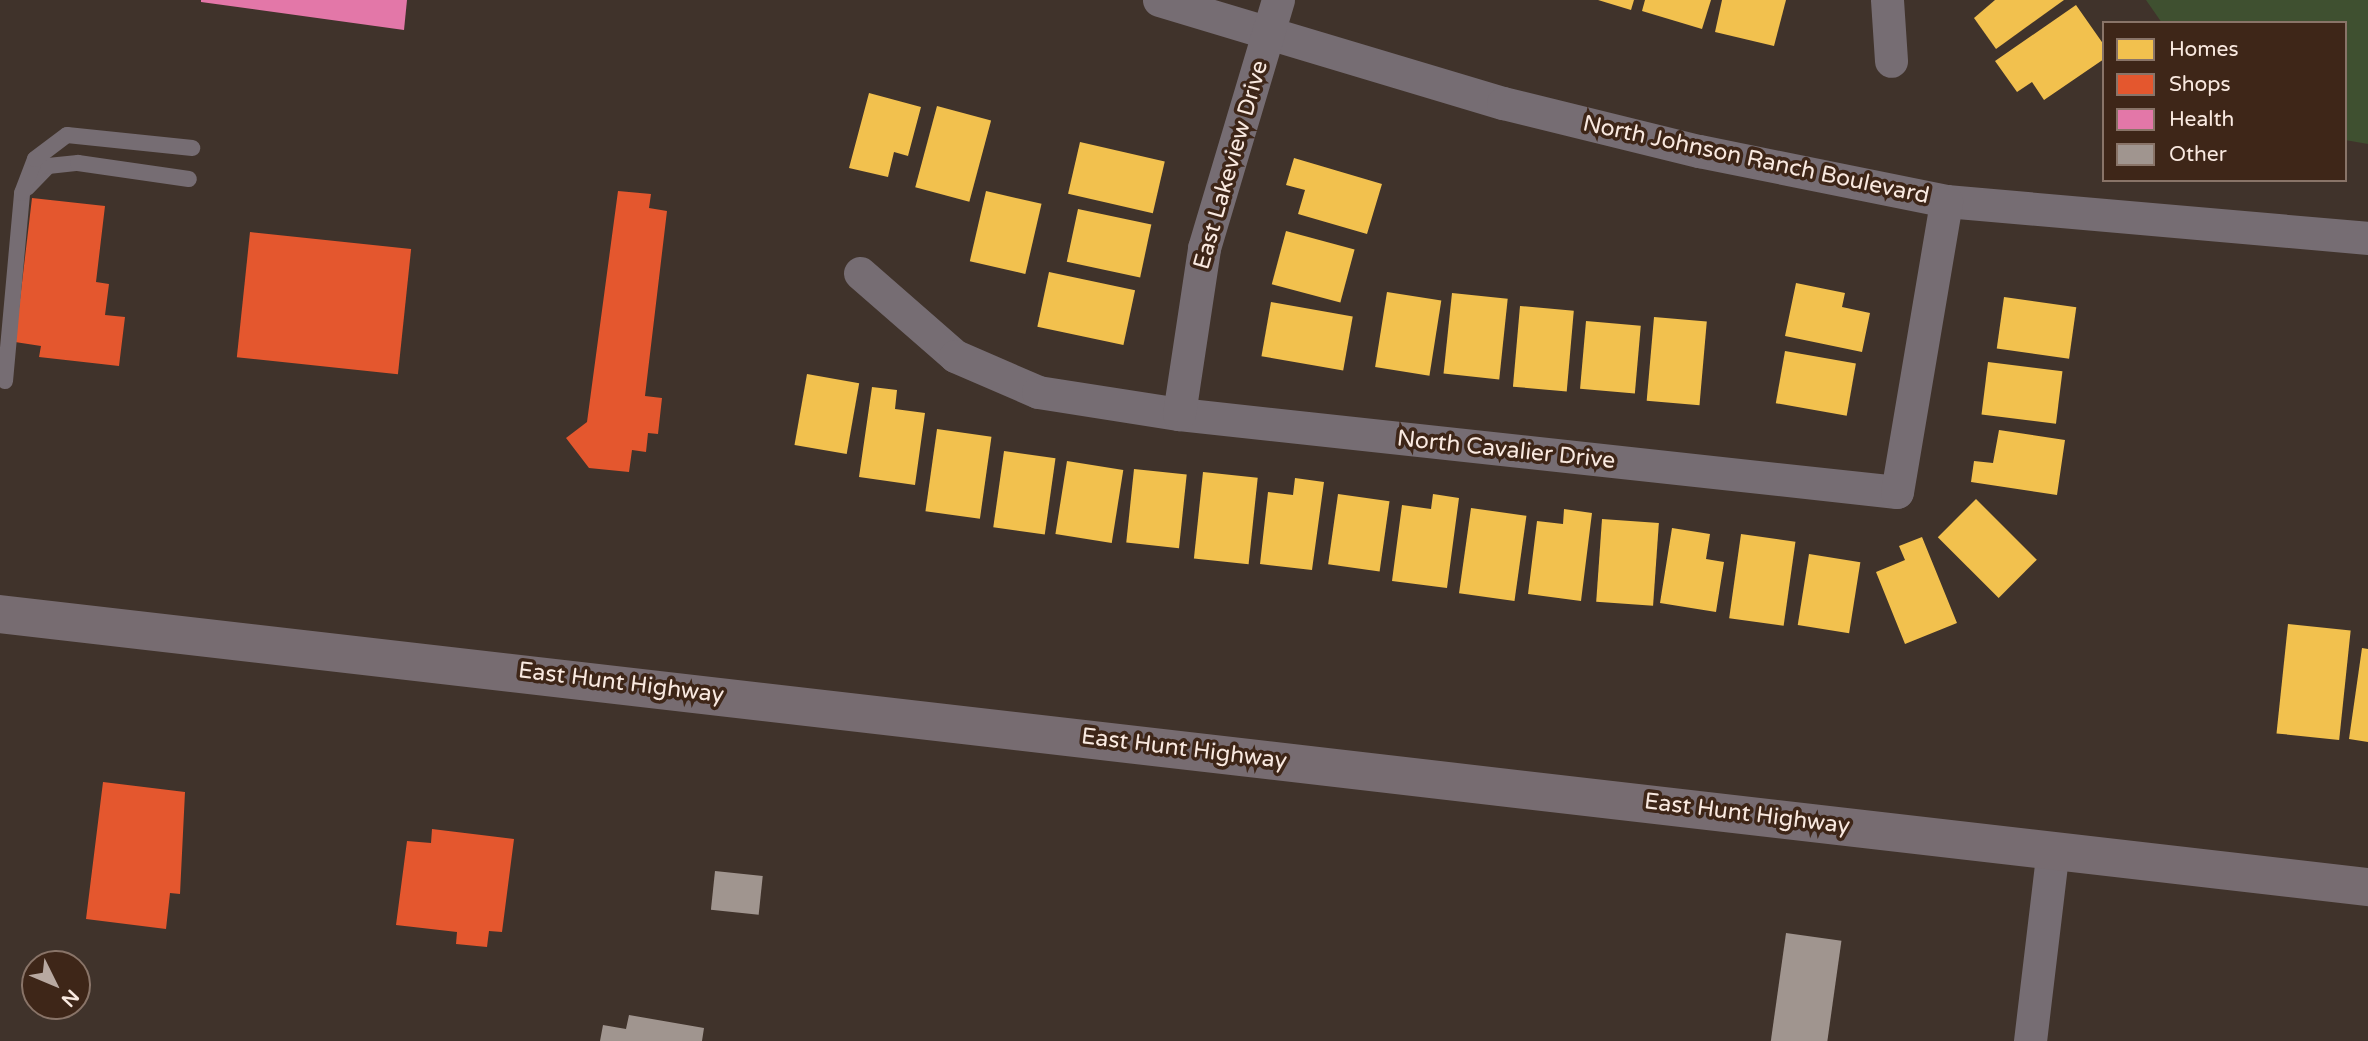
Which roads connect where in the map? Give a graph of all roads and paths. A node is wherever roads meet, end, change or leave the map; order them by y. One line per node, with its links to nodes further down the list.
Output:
1 (1159, 0): 4 (street, North Johnson Ranch Boulevard)
2 (1278, 0): 4 (street, East Lakeview Drive)
3 (1887, 0): 5 (street)
4 (1269, 33): 9 (street, North Johnson Ranch Boulevard); 13 (street, East Lakeview Drive)
5 (1891, 61)
6 (192, 148): 8 (lane)
7 (189, 179): 8 (lane)
8 (22, 193): 12 (lane)
9 (1945, 201): 10 (street, North Johnson Ranch Boulevard); 13 (street, North Cavalier Drive)
10 (2368, 239)
11 (860, 273): 13 (street, North Cavalier Drive)
12 (5, 381)
13 (1179, 414)
14 (0, 614): 15 (main road, East Hunt Highway)
15 (2053, 849): 16 (main road, East Hunt Highway); 17 (street)
16 (2368, 887)
17 (2031, 1041)

